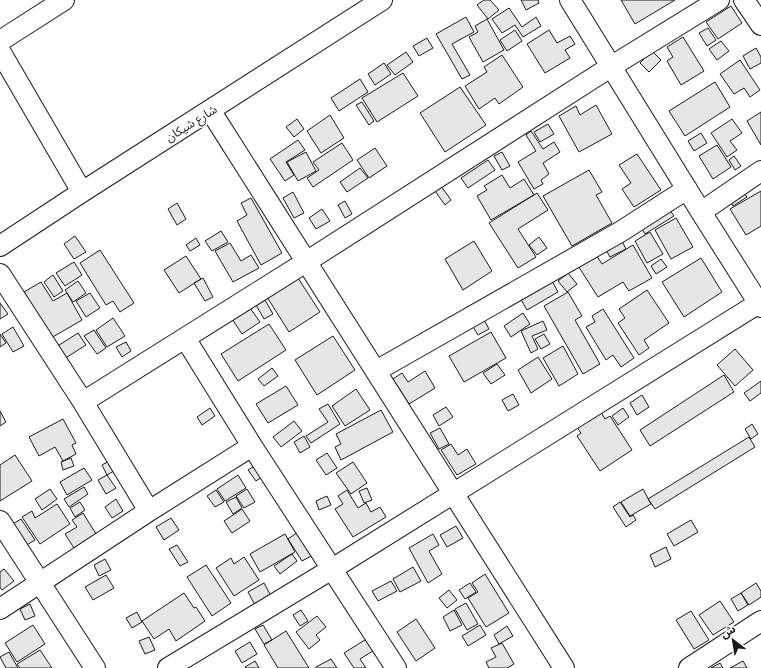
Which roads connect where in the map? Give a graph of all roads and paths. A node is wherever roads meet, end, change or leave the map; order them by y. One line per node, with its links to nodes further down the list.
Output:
1 (64, 0): 7 (street)
2 (570, 0): 9 (street)
3 (719, 0): 9 (street)
4 (744, 0): 6 (street)
5 (370, 3): 10 (street, شارع شيكان)
6 (761, 25)
7 (0, 41)
8 (0, 51): 13 (street)
9 (612, 66): 12 (street); 16 (street)
10 (210, 110): 13 (street, شارع شيكان); 16 (street)
11 (761, 171): 14 (street)
12 (687, 189): 14 (street); 20 (street)
13 (82, 192): 15 (street, شارع شيكان)
14 (701, 212): 18 (street)
15 (0, 246)
16 (306, 262): 19 (street); 20 (street)
17 (0, 274): 21 (street)
18 (760, 305): 23 (street)
19 (185, 338): 21 (street); 22 (street)
20 (376, 371): 23 (street)
21 (83, 402): 24 (street)
22 (252, 446): 24 (street); 26 (street)
23 (453, 494): 26 (street); 33 (street)
24 (149, 512): 27 (street)
25 (0, 521): 27 (street)
26 (332, 569): 31 (street); 32 (street)
27 (40, 583): 28 (street); 30 (street)
28 (0, 609)
29 (761, 622): 34 (street)
30 (94, 668)
31 (168, 668)
32 (396, 668)
33 (564, 668)
34 (689, 668)

